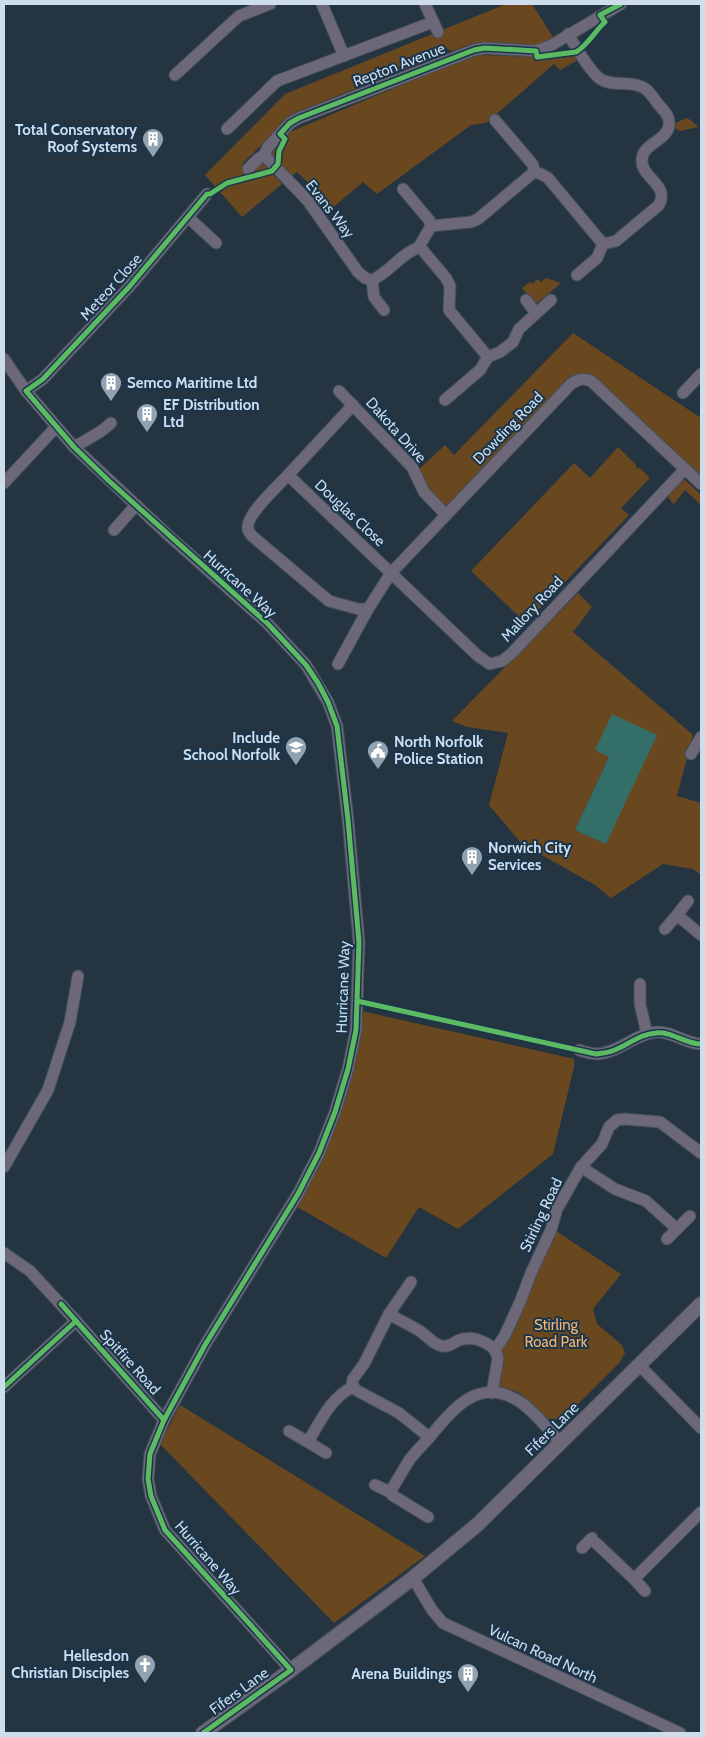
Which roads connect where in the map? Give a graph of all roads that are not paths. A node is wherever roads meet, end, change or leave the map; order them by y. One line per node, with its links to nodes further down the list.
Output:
1 (270, 4): 7 (street)
2 (322, 4): 6 (street)
3 (425, 4): 6 (street)
4 (621, 4): 5 (street, Repton Avenue)
5 (568, 34): 10 (street, Repton Avenue); 18 (street)
6 (344, 56): 9 (street)
7 (175, 75)
8 (495, 120): 12 (street)
9 (227, 129)
10 (264, 155): 11 (street, Repton Avenue); 21 (street, Evans Way)
11 (248, 169)
12 (534, 172): 16 (street); 18 (street)
13 (403, 189): 16 (street)
14 (207, 194): 15 (street, Meteor Close)
15 (189, 218): 17 (street); 29 (street, Meteor Close)
16 (431, 226): 19 (street)
17 (216, 243)
18 (603, 244): 20 (street)
19 (420, 247): 21 (street); 26 (street)
20 (577, 275)
21 (372, 280): 24 (street)
22 (526, 300): 25 (street)
23 (551, 300): 25 (street)
24 (384, 310)
25 (536, 313): 26 (street)
26 (488, 357): 32 (street)
27 (4, 359): 29 (street, Hurricane Way)
28 (701, 374): 31 (street)
29 (26, 391): 35 (street, Hurricane Way)
30 (338, 391): 33 (street, Dakota Drive)
31 (683, 393)
32 (445, 400)
33 (353, 406): 38 (street); 42 (street, Dakota Drive)
34 (111, 423): 36 (street)
35 (56, 426): 36 (street, Hurricane Way); 39 (street)
36 (74, 447): 41 (street, Hurricane Way)
37 (685, 469): 40 (street, Dowding Road); 42 (street, Dowding Road); 44 (street, Mallory Road)
38 (288, 475): 44 (street, Douglas Close); 45 (street)
39 (4, 483)
40 (701, 484)
41 (136, 505): 43 (street); 74 (street, Hurricane Way)
42 (446, 515): 44 (street, Dowding Road)
43 (114, 530)
44 (391, 572): 45 (street, Dowding Road)
45 (368, 609): 46 (street, Dowding Road)
46 (338, 664)
47 (701, 740): 48 (street)
48 (691, 754)
49 (688, 901): 50 (street)
50 (677, 915): 51 (street); 52 (street)
51 (665, 929)
52 (701, 935)
53 (78, 976): 59 (street)
54 (640, 984): 55 (street)
55 (647, 1034): 56 (street); 57 (street)
56 (701, 1044)
57 (579, 1050)
58 (701, 1153): 60 (street, Stirling Road)
59 (4, 1167)
60 (581, 1167): 62 (street); 69 (street, Stirling Road)
61 (690, 1216): 62 (street)
62 (677, 1229): 63 (street)
63 (667, 1239)
64 (4, 1253): 68 (street, Spitfire Road)
65 (411, 1282): 67 (street)
66 (701, 1304): 70 (street, Fifers Lane)
67 (389, 1314): 69 (street); 72 (street)
68 (76, 1321): 71 (street); 74 (street, Spitfire Road)
69 (495, 1350): 73 (street)
70 (640, 1366): 75 (street); 79 (street, Fifers Lane)
71 (4, 1387)
72 (353, 1387): 77 (street); 78 (street)
73 (492, 1393): 77 (street); 79 (street)
74 (164, 1420): 89 (street, Hurricane Way)
75 (701, 1428)
76 (289, 1431): 78 (street)
77 (429, 1437): 82 (street)
78 (308, 1442): 80 (street)
79 (561, 1443): 86 (street, Fifers Lane)
80 (326, 1453)
81 (375, 1485): 82 (street)
82 (390, 1492): 84 (street)
83 (701, 1512): 87 (street)
84 (428, 1517)
85 (582, 1548): 87 (street)
86 (413, 1578): 89 (street, Fifers Lane); 91 (street, Vulcan Road North)
87 (634, 1579): 88 (street)
88 (645, 1591)
89 (291, 1670): 90 (street, Fifers Lane)
90 (203, 1733)
91 (680, 1733)

